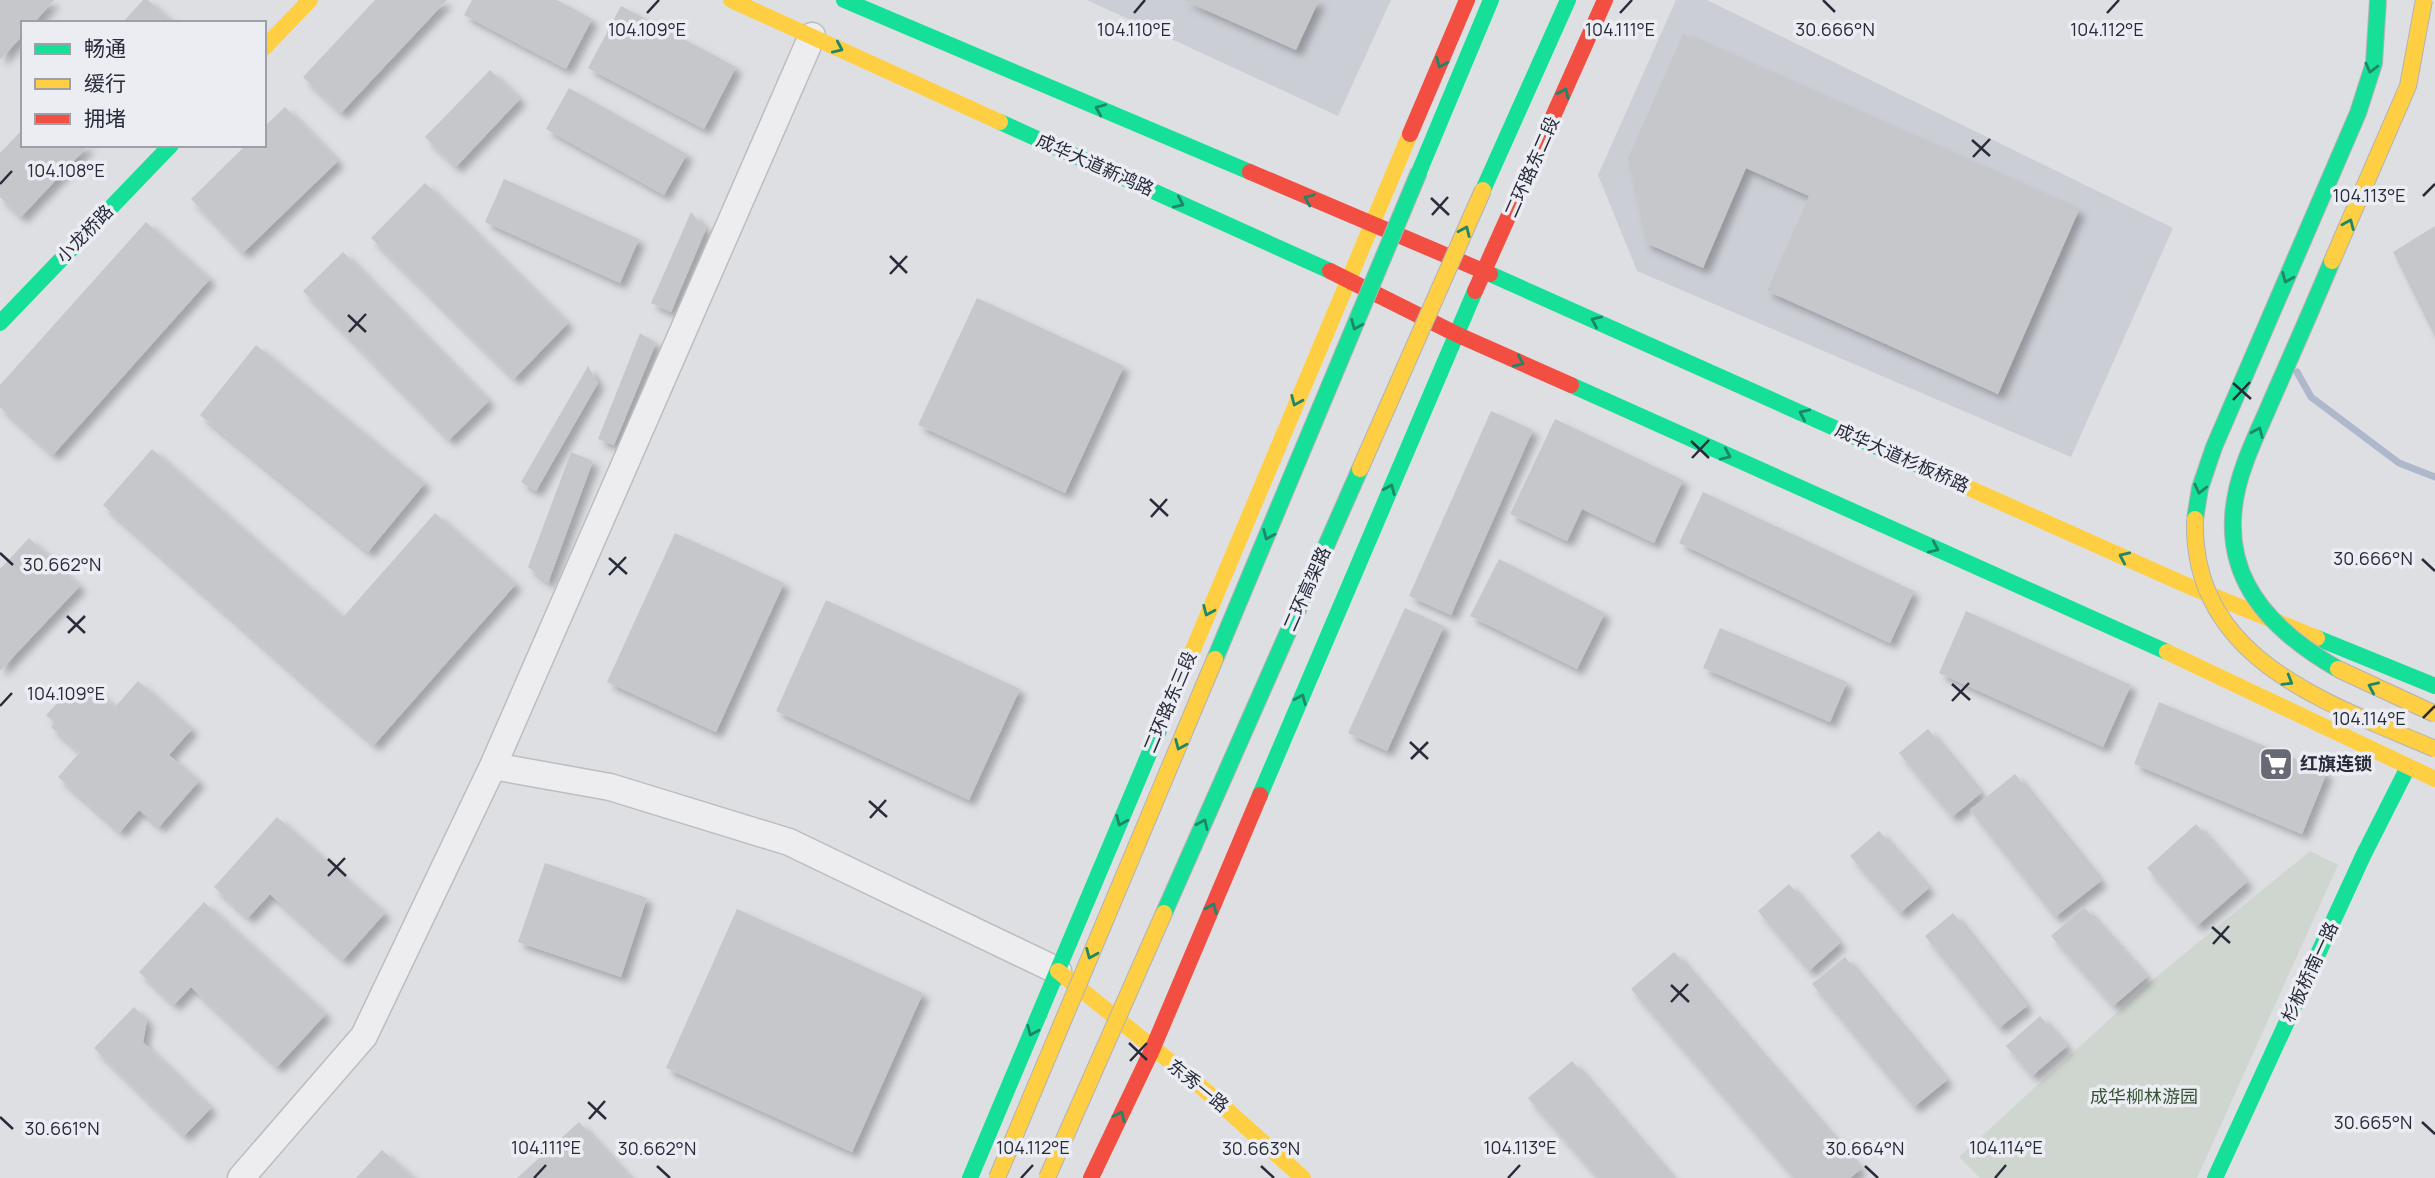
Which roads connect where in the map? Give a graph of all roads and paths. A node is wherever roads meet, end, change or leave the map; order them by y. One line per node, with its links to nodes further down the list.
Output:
1 (310, 0): 13 (main road)
2 (731, 0): 12 (main road, 成华大道新鸿路)
3 (846, 0): 15 (main road, one-way to 3)
4 (1467, 0): 15 (main road, one-way to 15)
5 (1568, 0): 31 (main road, 二环高架路, one-way to 5, bridge)
6 (1605, 0): 16 (main road, 二环路东二段, one-way to 6)
7 (2418, 0): 11 (main road, bridge)
8 (2424, 0): 11 (main road, bridge)
9 (1488, 3): 30 (main road, one-way to 30, bridge)
10 (2377, 5): 22 (main road, one-way to 22, bridge)
11 (2421, 24): 21 (main road, one-way to 11, bridge)
12 (812, 36): 17 (main road, 成华大道新鸿路, one-way to 17); 23 (street)
13 (266, 46)
14 (169, 147): 18 (main road, 小龙桥路)
15 (1371, 226): 16 (main road, 成华大道杉板桥路); 17 (main road, 二环路东三段)
16 (1486, 272): 19 (main road, 二环路东二段); 20 (main road, 成华大道杉板桥路, one-way to 16)
17 (1347, 279): 19 (main road, 成华大道新鸿路); 26 (main road, 二环路东三段, one-way to 26)
18 (0, 323)
19 (1456, 334): 24 (main road, one-way to 24); 27 (main road, one-way to 19)
20 (2435, 686)
21 (2435, 715)
22 (2435, 749)
23 (492, 766): 26 (street); 28 (street)
24 (2408, 767): 25 (main road); 34 (main road, 杉板桥南一路)
25 (2435, 779)
26 (1058, 971): 27 (main road, 东秀一路); 29 (main road, 二环路东三段, one-way to 29)
27 (1152, 1050): 32 (main road, one-way to 27); 33 (main road, 东秀一路)
28 (242, 1178)
29 (970, 1178)
30 (998, 1178)
31 (1046, 1178)
32 (1091, 1178)
33 (1303, 1178)
34 (2215, 1178)

